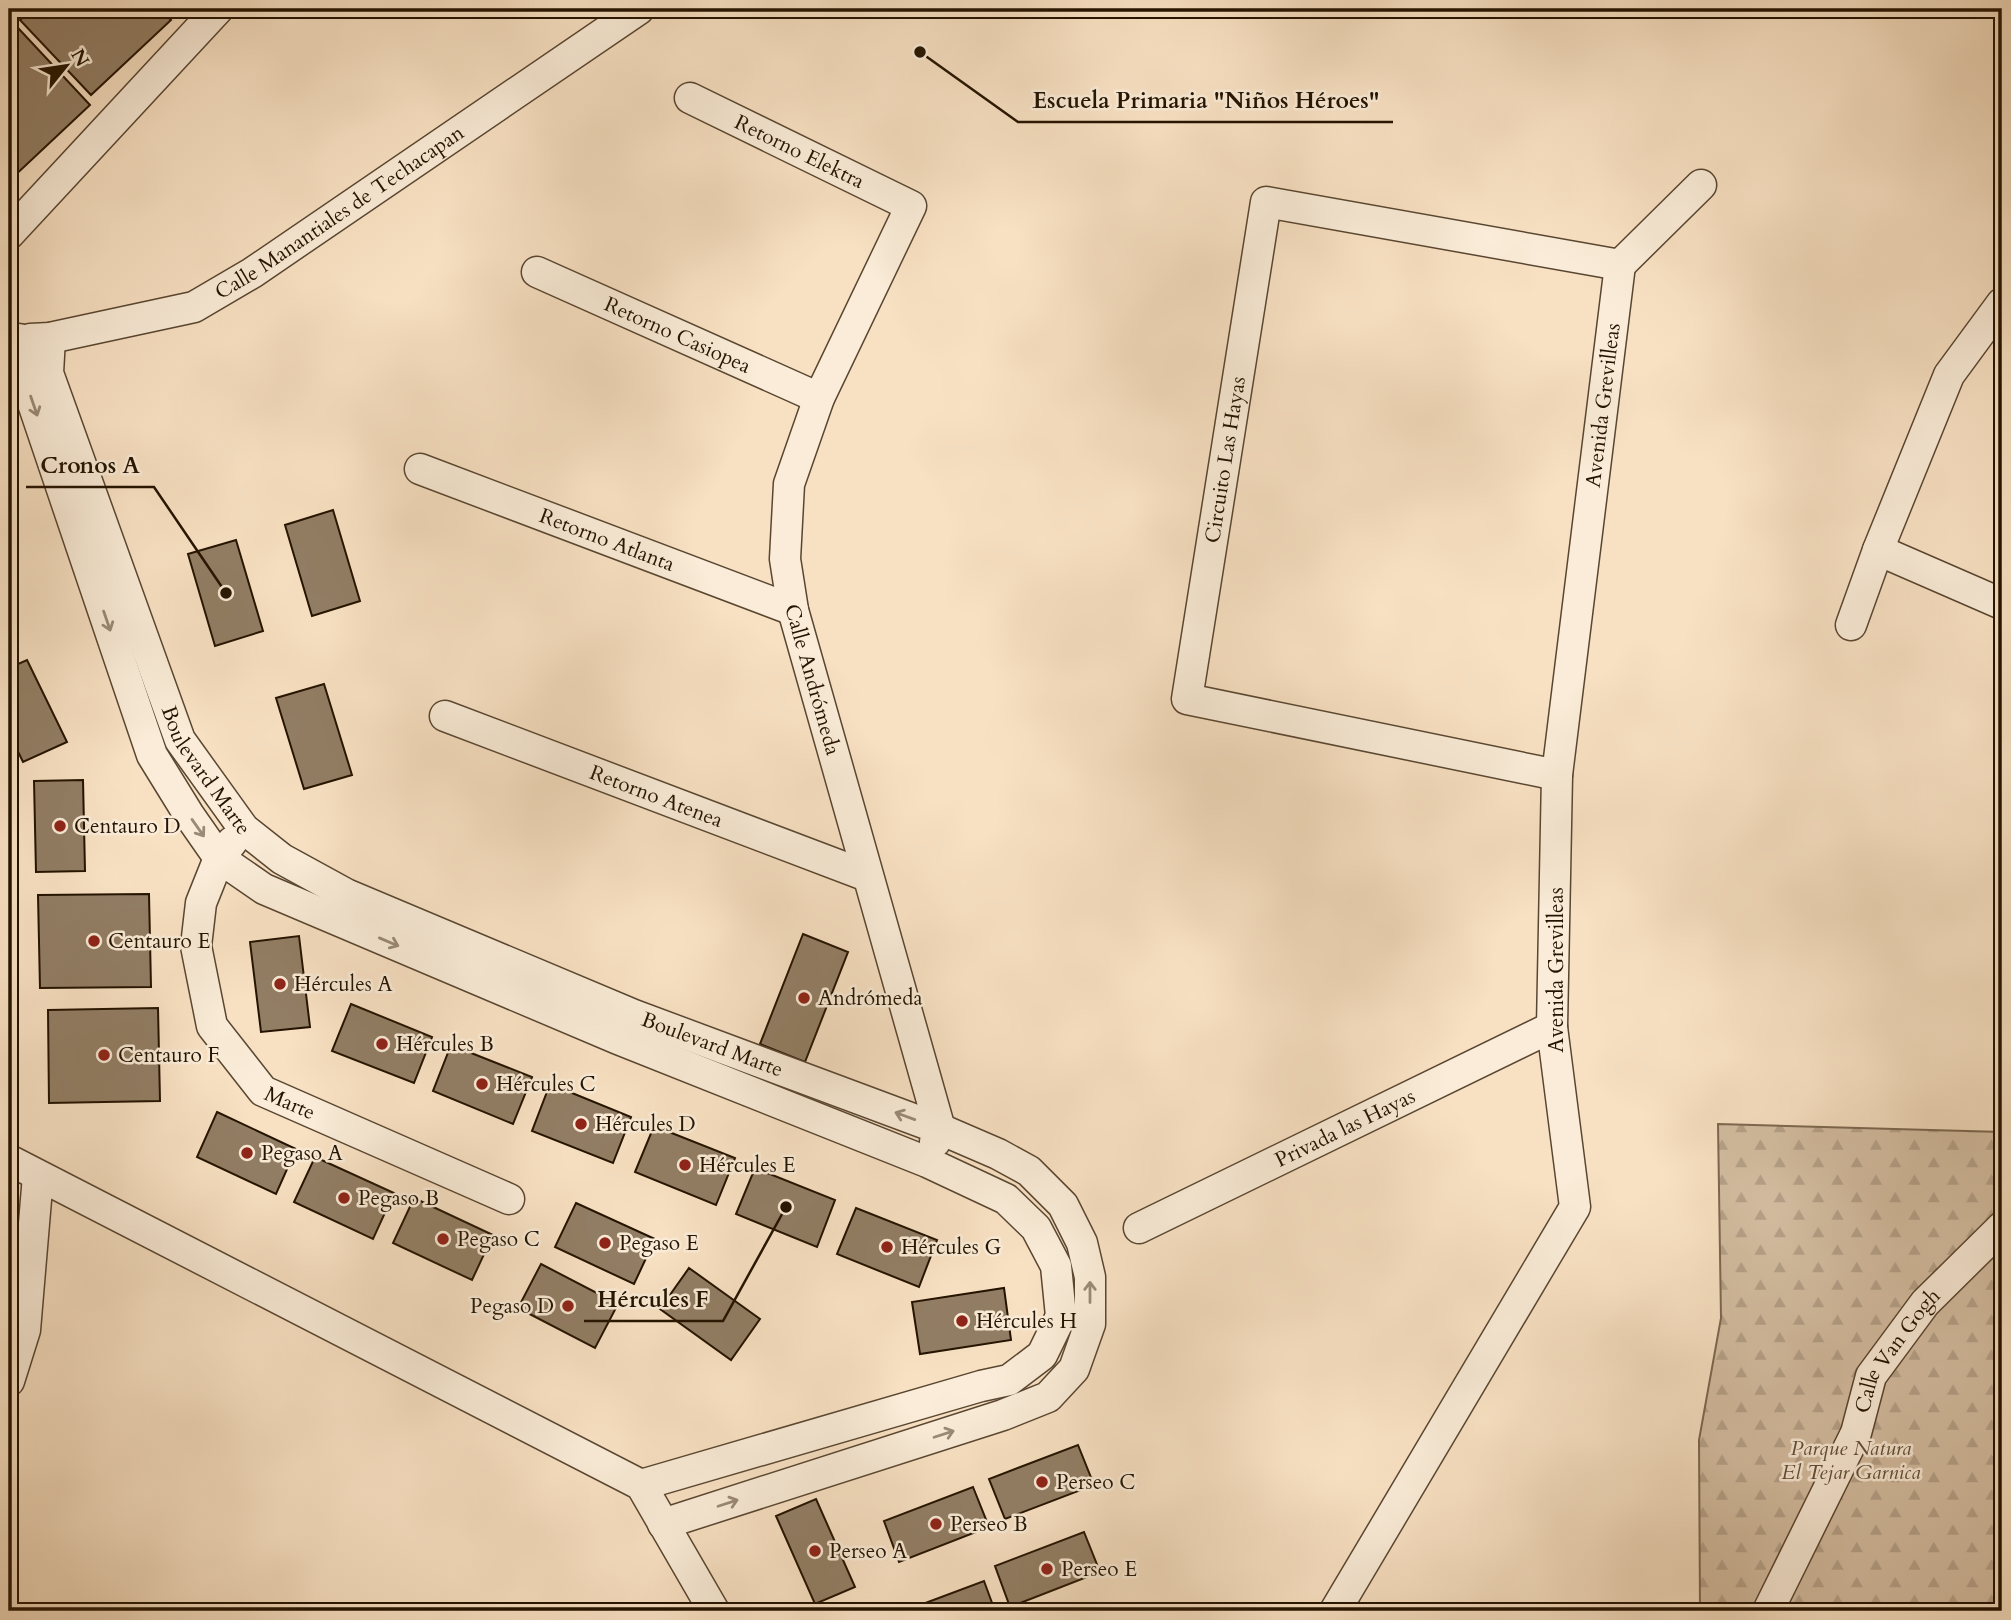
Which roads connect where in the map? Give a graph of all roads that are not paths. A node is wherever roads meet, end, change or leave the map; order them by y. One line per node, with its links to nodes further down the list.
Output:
1 (218, 9): 6 (street)
2 (639, 9): 11 (street, Calle Manantiales de Techacapan)
3 (690, 98): 5 (street, Retorno Elektra)
4 (1701, 185): 7 (street)
5 (911, 206): 12 (street, Calle Andrómeda)
6 (9, 234)
7 (1620, 265): 19 (street, Avenida Grevilleas); 19 (street, Circuito Las Hayas)
8 (537, 272): 12 (street, Retorno Casiopea)
9 (2002, 303): 14 (street)
10 (14, 337): 11 (street, Calle Manantiales de Techacapan); 21 (street, Boulevard Marte, one-way to 21)
11 (50, 338): 20 (street, Boulevard Marte)
12 (819, 398): 16 (street, Calle Andrómeda)
13 (420, 468): 16 (street, Retorno Atlanta)
14 (1878, 550): 15 (street); 17 (street)
15 (2002, 604)
16 (793, 610): 22 (street, Calle Andrómeda)
17 (1851, 625)
18 (445, 716): 22 (street, Retorno Atenea)
19 (1557, 775): 23 (street, Avenida Grevilleas)
20 (244, 829): 21 (street, Marte); 24 (street, Boulevard Marte, one-way to 20)
21 (219, 858): 26 (street, Boulevard Marte, one-way to 26); 28 (street, Marte)
22 (867, 876): 24 (street, Calle Andrómeda)
23 (1552, 1027): 30 (street, Privada las Hayas); 35 (street, Avenida Grevilleas)
24 (940, 1129): 26 (street); 33 (street, Boulevard Marte, one-way to 24)
25 (9, 1160): 27 (street)
26 (927, 1162): 32 (street, Boulevard Marte)
27 (38, 1176): 31 (street); 32 (street)
28 (509, 1199)
29 (2002, 1227): 36 (street, Calle Van Gogh)
30 (1139, 1228)
31 (9, 1381)
32 (641, 1485): 33 (street)
33 (663, 1524): 34 (street)
34 (714, 1611)
35 (1335, 1611)
36 (1768, 1611)

